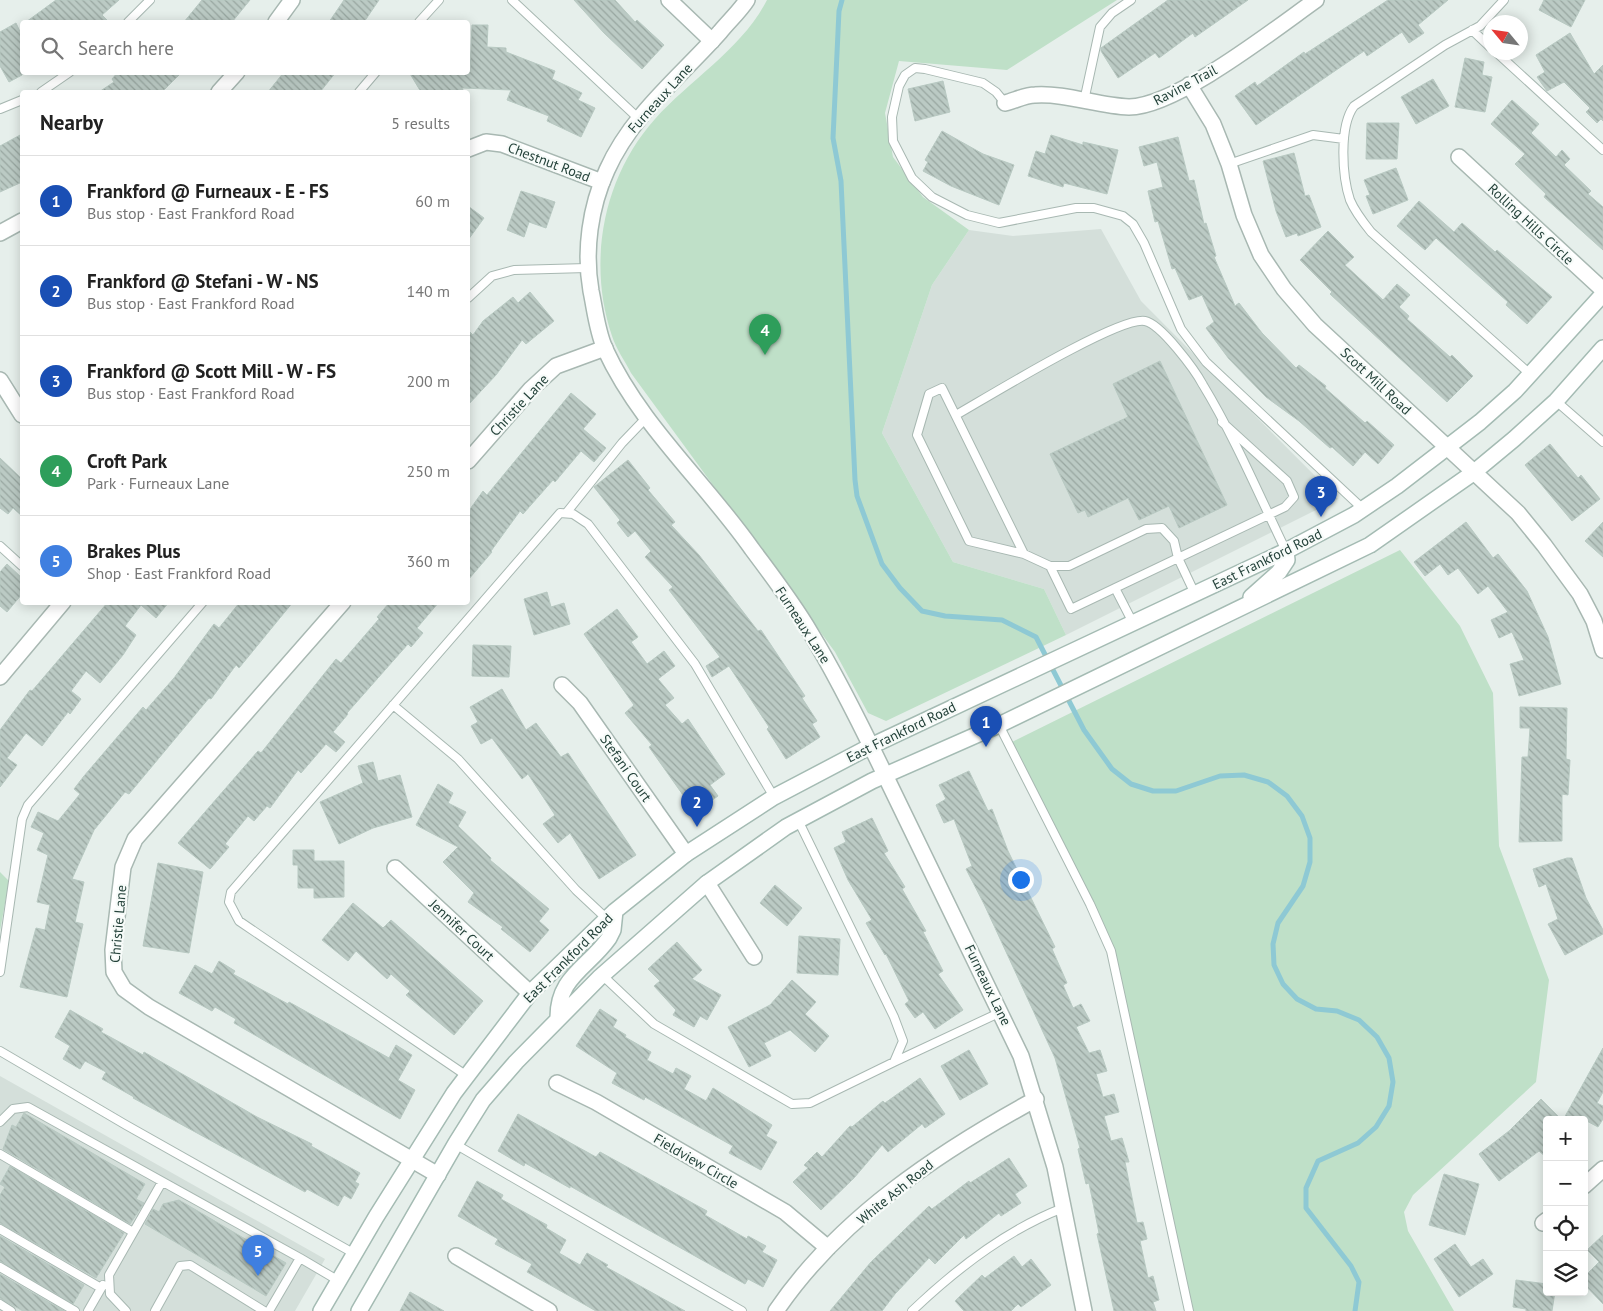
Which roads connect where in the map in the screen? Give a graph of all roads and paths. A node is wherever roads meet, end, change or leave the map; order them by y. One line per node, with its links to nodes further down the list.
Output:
1 (150, 0): 10 (lane)
2 (292, 0): 11 (street)
3 (439, 0): 12 (lane)
4 (512, 0): 28 (lane)
5 (669, 0): 15 (street)
6 (747, 0): 15 (street, Furneaux Lane)
7 (1131, 0): 25 (lane)
8 (1316, 0): 20 (street, Ravine Trail)
9 (1504, 0): 13 (lane)
10 (130, 20)
11 (277, 20)
12 (421, 20)
13 (1472, 30): 14 (lane); 29 (lane)
14 (1483, 40)
15 (712, 41): 28 (street, Furneaux Lane)
16 (1505, 60): 31 (lane)
17 (66, 75): 21 (lane)
18 (234, 75): 22 (street)
19 (373, 75): 23 (lane)
20 (1189, 84): 25 (street, Ravine Trail); 33 (street, Scott Mill Road)
21 (43, 90)
22 (221, 90)
23 (361, 90)
24 (20, 101): 27 (lane)
25 (1084, 101): 26 (street, Ravine Trail)
26 (1005, 103): 54 (lane)
27 (0, 110)
28 (638, 118): 34 (street, Furneaux Lane)
29 (1344, 138): 33 (lane); 43 (lane)
30 (470, 148): 34 (street, Chestnut Road)
31 (1603, 150)
32 (1459, 157): 38 (street, Rolling Hills Circle)
33 (1229, 164): 51 (street, Scott Mill Road)
34 (602, 182): 37 (street, Furneaux Lane)
35 (20, 222): 36 (street)
36 (0, 233)
37 (587, 268): 40 (lane); 41 (street, Furneaux Lane)
38 (1603, 290)
39 (1603, 294): 43 (street, East Frankford Road)
40 (470, 296)
41 (605, 348): 48 (street, Furneaux Lane); 52 (street, Christie Lane)
42 (1603, 348): 45 (street)
43 (1530, 374): 51 (street, East Frankford Road)
44 (0, 380): 46 (street)
45 (1556, 401): 50 (lane); 53 (street)
46 (20, 412)
47 (956, 415): 49 (lane); 59 (lane); 59 (lane)
48 (647, 417): 55 (lane); 76 (street, Furneaux Lane)
49 (1222, 422): 56 (lane); 56 (lane)
50 (1603, 442)
51 (1448, 448): 53 (street, Scott Mill Road); 54 (street, East Frankford Road)
52 (470, 459)
53 (1473, 473): 68 (street); 69 (street, Scott Mill Road)
54 (1363, 509): 58 (street, East Frankford Road)
55 (567, 512): 74 (lane); 78 (lane)
56 (1269, 515): 58 (lane); 60 (lane)
57 (0, 546): 61 (lane)
58 (1286, 551): 64 (street, East Frankford Road); 68 (street)
59 (1024, 554): 62 (lane)
60 (1178, 558): 62 (lane); 63 (lane); 64 (lane)
61 (20, 564)
62 (1050, 566): 63 (lane)
63 (1115, 588): 70 (lane)
64 (1195, 594): 70 (street, East Frankford Road)
65 (60, 605): 72 (street)
66 (200, 605): 85 (lane)
67 (340, 605): 98 (street, Christie Lane)
68 (1230, 613): 75 (street)
69 (1598, 620): 71 (street, Scott Mill Road)
70 (1132, 623): 76 (street, East Frankford Road)
71 (1603, 650)
72 (0, 677)
73 (562, 685): 80 (street, Stefani Court)
74 (393, 705): 83 (lane); 92 (lane)
75 (999, 726): 77 (street); 129 (lane)
76 (871, 746): 77 (street, Furneaux Lane); 78 (street, East Frankford Road)
77 (885, 775): 79 (street); 88 (street, Furneaux Lane)
78 (774, 797): 80 (street, East Frankford Road)
79 (798, 820): 82 (street); 91 (lane)
80 (686, 854): 83 (street, East Frankford Road)
81 (395, 868): 87 (street, Jennifer Court)
82 (707, 883): 84 (street); 86 (street)
83 (611, 915): 87 (street, East Frankford Road); 89 (street)
84 (754, 957)
85 (0, 972)
86 (602, 974): 89 (street); 91 (lane)
87 (530, 993): 92 (street, East Frankford Road)
88 (1001, 1012): 91 (lane); 94 (street, Furneaux Lane)
89 (558, 1019): 96 (street)
90 (0, 1051): 107 (lane)
91 (894, 1062)
92 (467, 1076): 98 (street, East Frankford Road)
93 (557, 1083): 106 (street, Fieldview Circle)
94 (1036, 1099): 103 (street, Furneaux Lane); 106 (street, White Ash Road)
95 (0, 1122): 101 (lane)
96 (455, 1144): 100 (street); 126 (lane)
97 (0, 1154): 105 (lane)
98 (411, 1160): 100 (street, Christie Lane); 107 (street, East Frankford Road)
99 (1603, 1169): 102 (street)
100 (438, 1175): 124 (street)
101 (162, 1182): 105 (lane); 109 (lane)
102 (1588, 1182)
103 (1063, 1208): 115 (street, Furneaux Lane); 128 (lane)
104 (0, 1229): 113 (lane)
105 (133, 1232): 111 (lane)
106 (828, 1248): 127 (street, White Ash Road)
107 (355, 1254): 112 (street, East Frankford Road)
108 (456, 1256): 125 (street)
109 (300, 1258): 112 (lane); 122 (lane)
110 (0, 1267): 117 (lane)
111 (109, 1275): 113 (lane); 119 (lane)
112 (339, 1280): 123 (street, East Frankford Road)
113 (101, 1288): 118 (lane)
114 (0, 1304): 116 (lane)
115 (1080, 1309)
116 (11, 1311)
117 (75, 1311)
118 (88, 1311)
119 (126, 1311)
120 (155, 1311): 121 (lane)
121 (264, 1311)
122 (269, 1311)
123 (322, 1311)
124 (359, 1311)
125 (549, 1311)
126 (742, 1311)
127 (776, 1311)
128 (912, 1311)
129 (1189, 1311)

